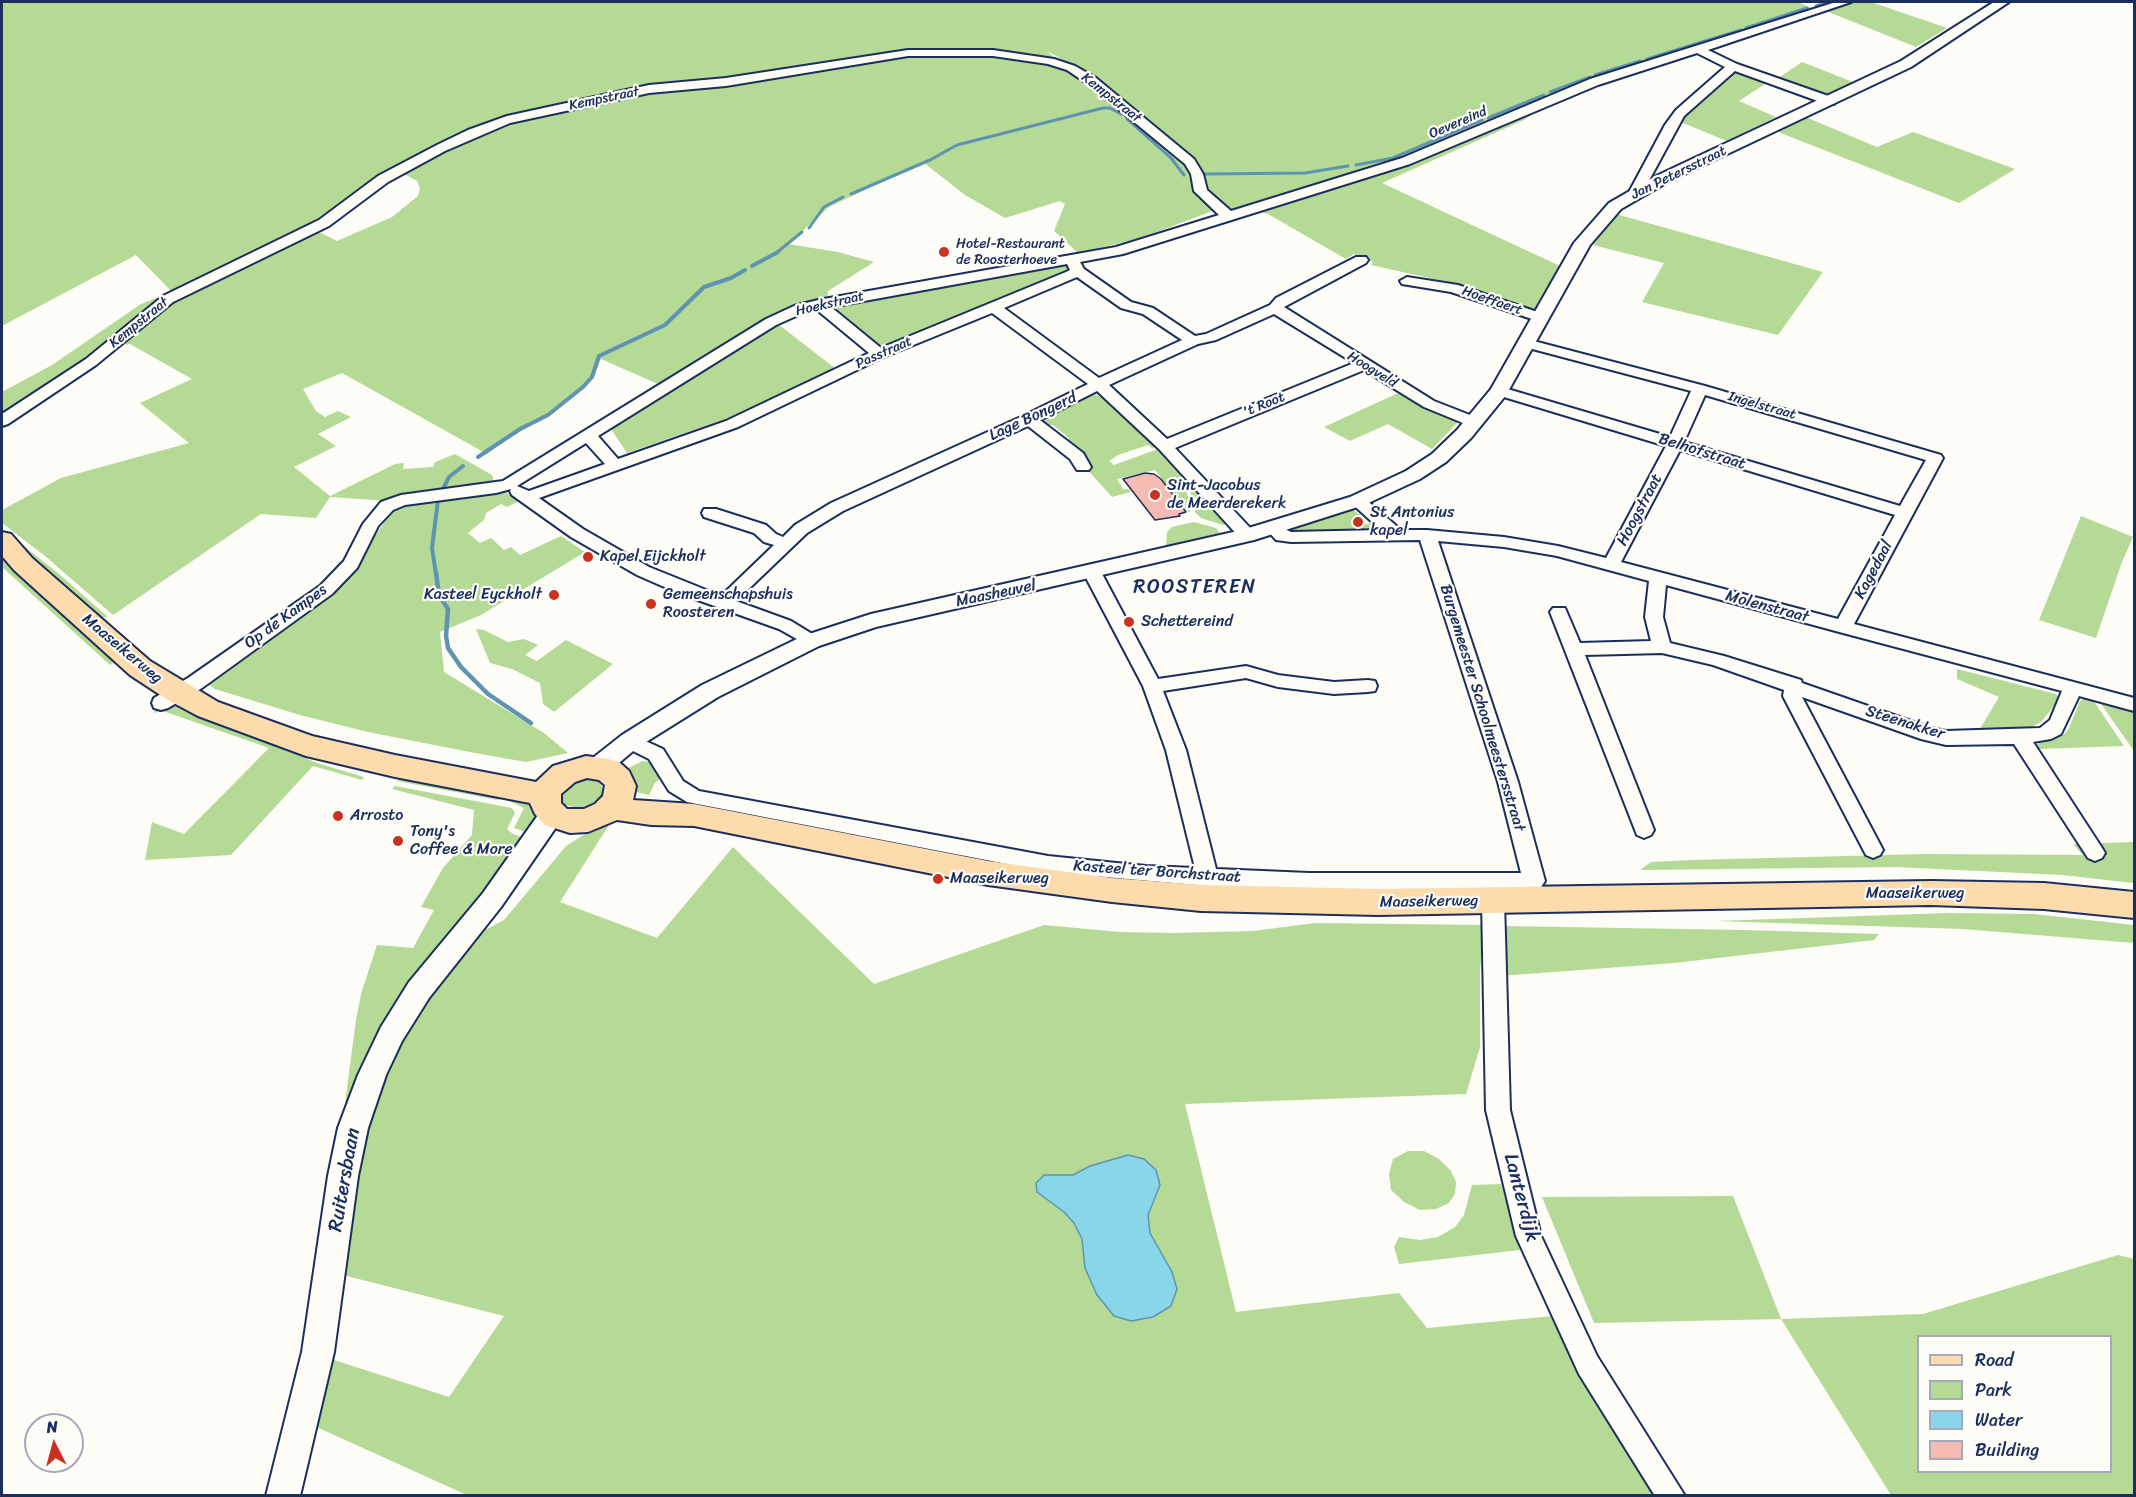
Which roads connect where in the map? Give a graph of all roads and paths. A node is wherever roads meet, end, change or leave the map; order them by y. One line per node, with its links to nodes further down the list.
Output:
1 (1846, 2): 3 (street, Oevereind)
2 (2002, 2): 5 (street, Jan Petersstraat)
3 (1697, 49): 4 (street); 7 (street, Oevereind)
4 (1733, 66): 5 (street); 6 (street)
5 (1830, 101): 6 (street, Jan Petersstraat)
6 (1635, 194): 14 (street, Jan Petersstraat)
7 (1227, 215): 9 (street, Passtraat); 23 (street, Kempstraat)
8 (1361, 260): 13 (street, Lage Bongerd)
9 (1075, 266): 11 (street, Hoekstraat); 12 (street, Passtraat); 15 (street)
10 (1407, 281): 14 (street, Hoeffaert)
11 (818, 304): 17 (street); 25 (street, Hoekstraat)
12 (993, 307): 17 (street, Passtraat); 19 (street)
13 (1275, 308): 15 (street, Lage Bongerd); 18 (street, Hoogveld)
14 (1541, 318): 16 (street, Jan Petersstraat)
15 (1193, 341): 19 (street, Lage Bongerd)
16 (1526, 343): 20 (street, Ingelstraat); 21 (street, Jan Petersstraat)
17 (879, 354): 28 (street, Passtraat)
18 (1363, 365): 24 (street, Hoogveld); 27 (street, 't Root)
19 (1100, 386): 22 (street, Lage Bongerd); 27 (street)
20 (1700, 389): 26 (street, Hoogstraat); 34 (street, Ingelstraat)
21 (1499, 390): 24 (street, Jan Petersstraat); 26 (street, Belhofstraat)
22 (1029, 419): 29 (street); 40 (street, Lage Bongerd)
23 (2, 421)
24 (1474, 422): 32 (street, Jan Petersstraat)
25 (588, 435): 28 (street); 30 (street, Hoekstraat)
26 (1675, 444): 34 (street, Belhofstraat); 42 (street, Hoogstraat)
27 (1166, 446): 36 (street)
28 (615, 465): 31 (street, Passtraat)
29 (1083, 467)
30 (509, 484): 31 (street); 55 (street, Op de Kampes)
31 (527, 497): 45 (street)
32 (1357, 501): 35 (street, Maasheuvel); 37 (street)
33 (710, 513): 40 (street)
34 (1905, 513): 47 (street, Kagedaal)
35 (1273, 528): 36 (street, Maasheuvel); 37 (street, Molenstraat)
36 (1247, 535): 43 (street, Maasheuvel)
37 (1396, 535): 38 (street, Molenstraat)
38 (1427, 535): 42 (street, Molenstraat); 65 (street, Burgemeester Schoolmeestersstraat)
39 (2, 540): 41 (main road, Maaseikerweg)
40 (786, 543): 45 (street, Lage Bongerd)
41 (12, 559): 55 (main road, Maaseikerweg)
42 (1610, 566): 44 (street, Molenstraat)
43 (1092, 572): 48 (street, Maasheuvel); 52 (street)
44 (1658, 579): 47 (street, Molenstraat); 49 (street)
45 (724, 603): 48 (street)
46 (1559, 612): 50 (street)
47 (1843, 627): 54 (street, Molenstraat)
48 (811, 642): 58 (street, Maasheuvel)
49 (1662, 647): 50 (street, Steenakker); 51 (street, Steenakker)
50 (1574, 649): 61 (street)
51 (1794, 685): 57 (street, Steenakker); 62 (street)
52 (1152, 686): 53 (street); 64 (street)
53 (1368, 686)
54 (2073, 688): 56 (street, Molenstraat); 57 (street, Steenakker)
55 (178, 693): 60 (main road, Maaseikerweg)
56 (2134, 704)
57 (2020, 737): 63 (street)
58 (642, 739): 59 (street, Maasheuvel); 64 (street, Kasteel ter Borchstraat)
59 (611, 786): 60 (main road); 60 (main road); 66 (main road, Maaseikerweg)
60 (555, 803): 68 (street, Ruitersbaan)
61 (1644, 830)
62 (1873, 850)
63 (2095, 853)
64 (1208, 878): 65 (street, Kasteel ter Borchstraat)
65 (1534, 881)
66 (1493, 901): 67 (main road, Maaseikerweg); 69 (street, Lanterdijk)
67 (2134, 905)
68 (283, 1496)
69 (1671, 1496)

